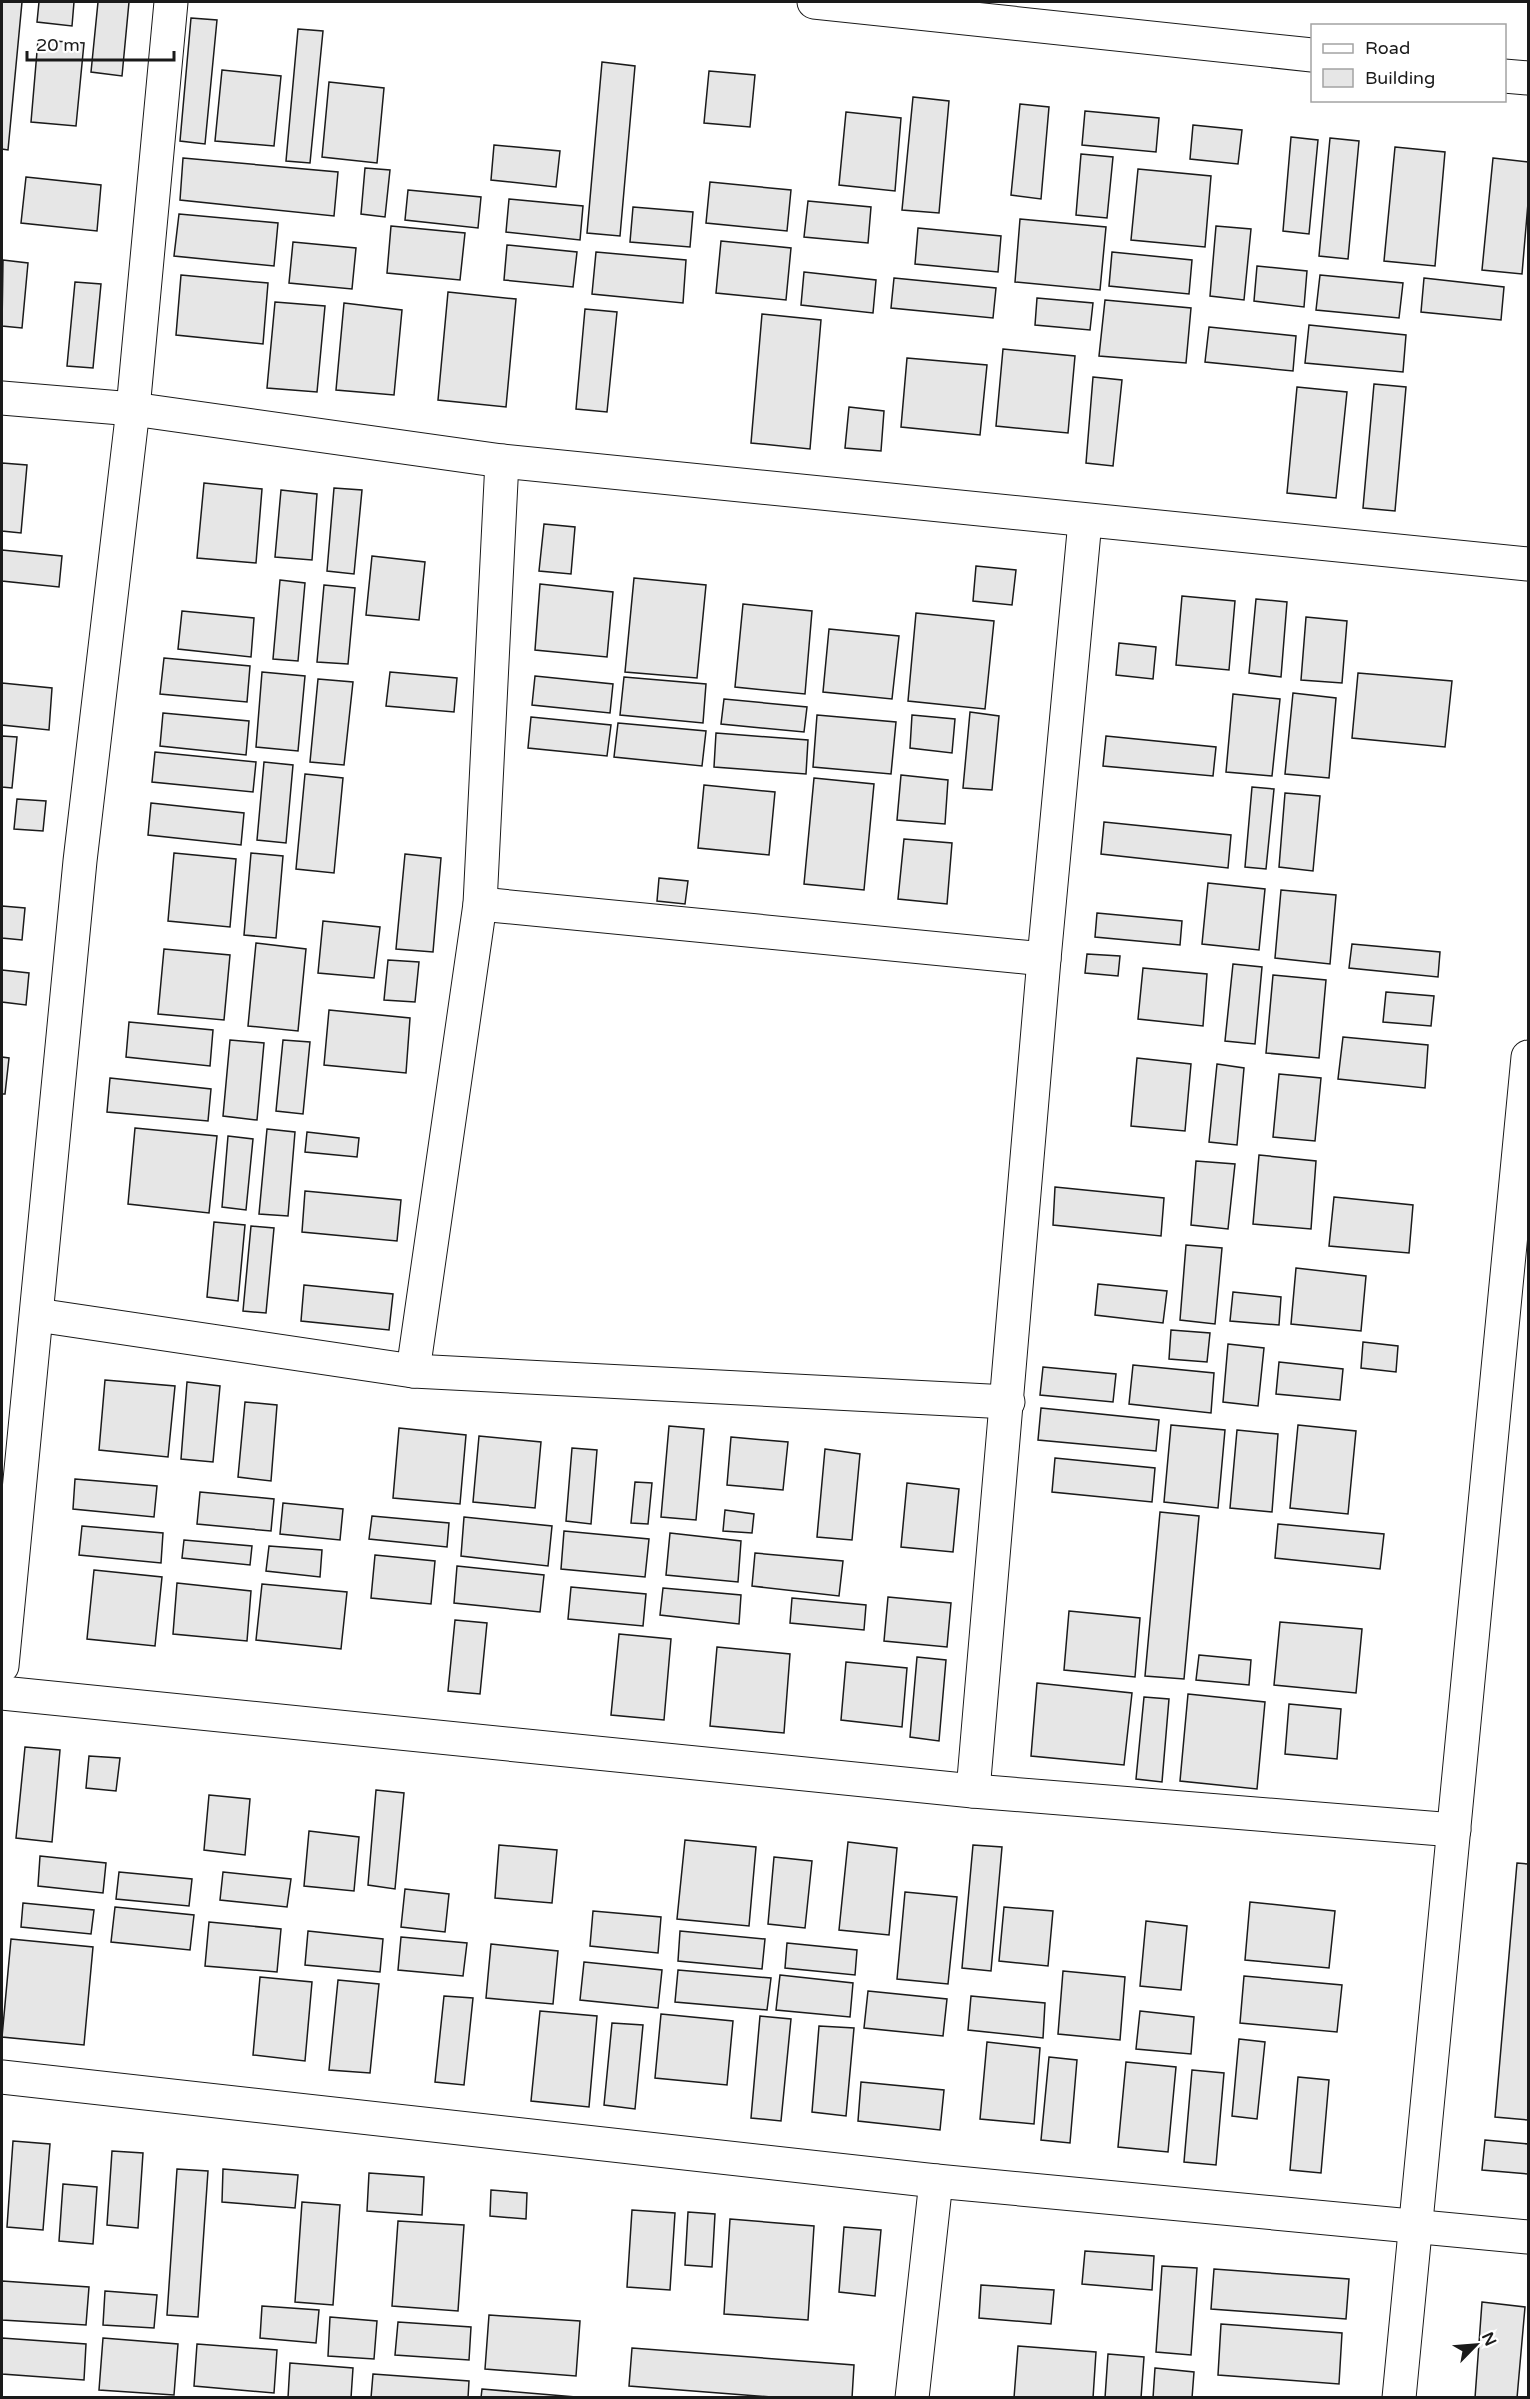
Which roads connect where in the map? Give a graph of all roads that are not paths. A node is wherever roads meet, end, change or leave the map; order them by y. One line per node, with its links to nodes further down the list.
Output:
1 (171, 2): 7 (street)
2 (814, 2): 3 (street)
3 (1311, 55)
4 (1506, 76): 5 (street)
5 (1528, 78)
6 (2, 398): 7 (street)
7 (133, 409): 8 (street); 14 (street)
8 (502, 461): 9 (street); 11 (street)
9 (1085, 521): 10 (street); 12 (street)
10 (1528, 564)
11 (480, 904): 12 (street); 15 (street)
12 (1044, 959): 16 (street)
13 (1528, 1057): 20 (street)
14 (37, 1315): 15 (street); 17 (street)
15 (413, 1371): 16 (street)
16 (1008, 1402): 19 (street)
17 (2, 1666)
18 (2, 1693): 19 (street)
19 (973, 1791): 20 (street)
20 (1454, 1830): 23 (street)
21 (2, 2076): 22 (street)
22 (936, 2181): 23 (street); 25 (street)
23 (1415, 2227): 24 (street); 26 (street)
24 (1528, 2237)
25 (912, 2397)
26 (1399, 2397)

